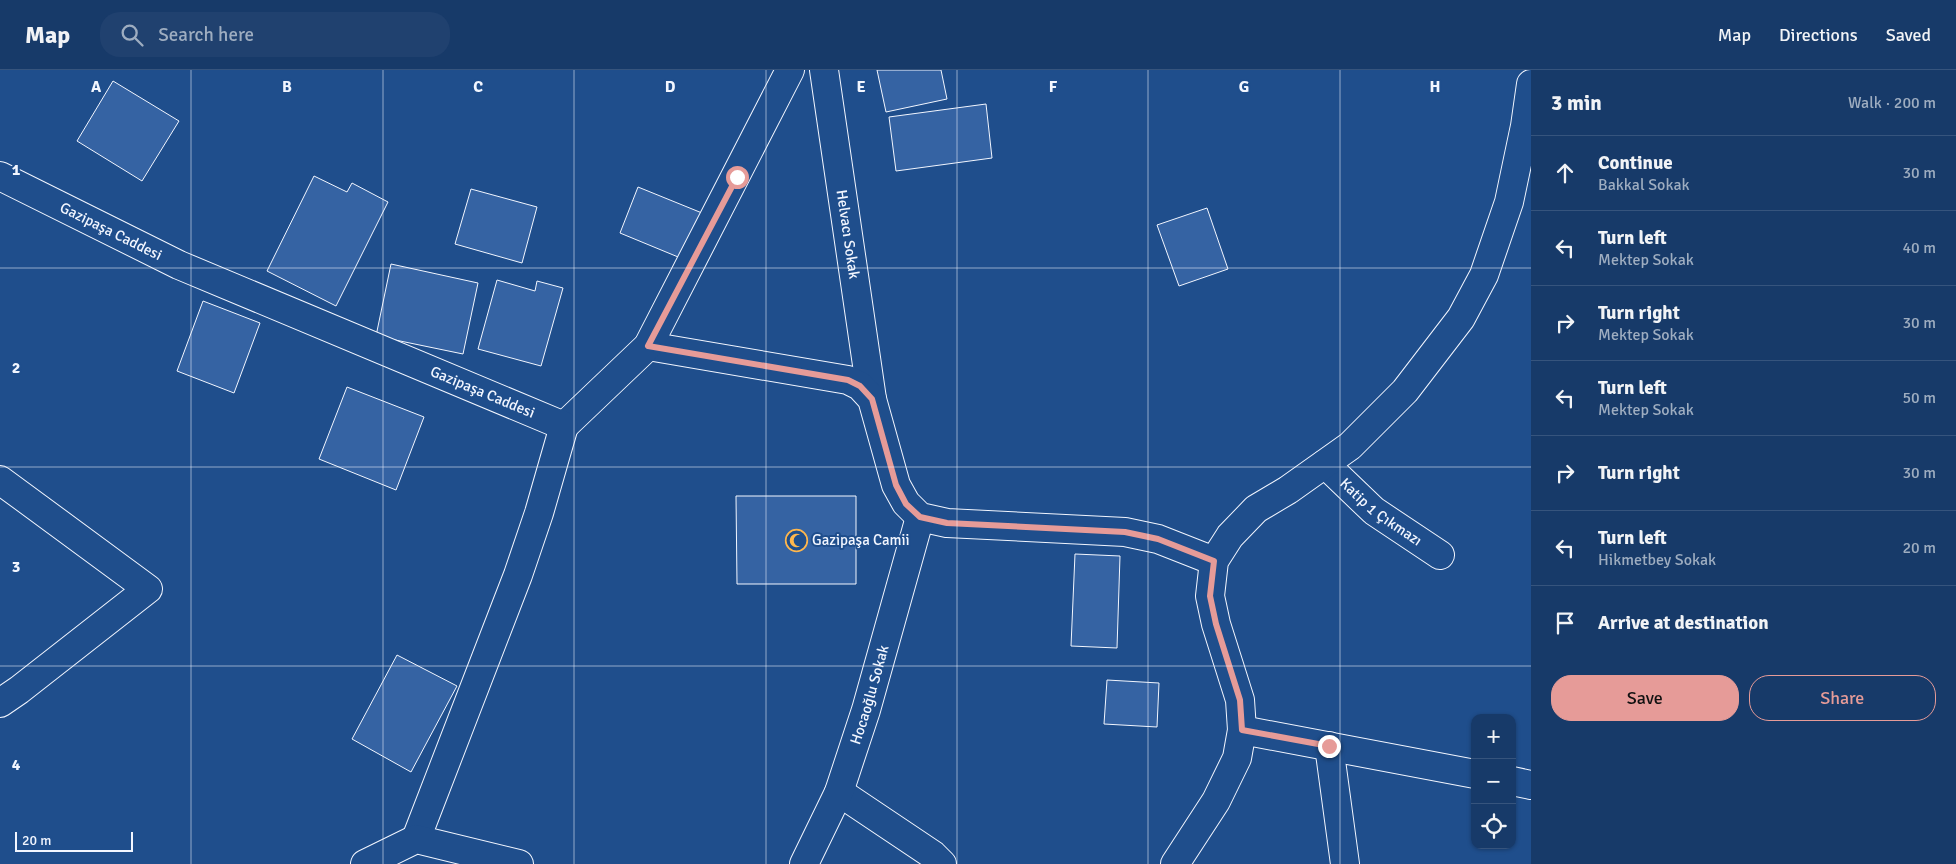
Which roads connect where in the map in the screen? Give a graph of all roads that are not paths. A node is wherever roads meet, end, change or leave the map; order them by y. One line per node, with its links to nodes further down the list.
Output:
1 (790, 70): 6 (street)
2 (824, 70): 7 (street, Helvacı Sokak)
3 (1531, 84): 5 (street)
4 (0, 176): 8 (street, Gazipaşa Caddesi)
5 (1520, 203): 9 (street)
6 (648, 346): 7 (street); 8 (street)
7 (872, 399): 11 (street, Helvacı Sokak)
8 (564, 426): 21 (street)
9 (1325, 464): 12 (street, Katip 1 Çıkmazı); 13 (street)
10 (0, 480): 14 (street)
11 (920, 517): 13 (street); 20 (street, Hocaoğlu Sokak)
12 (1440, 555)
13 (1214, 561): 15 (street)
14 (0, 703)
15 (1242, 730): 16 (street); 26 (street)
16 (1329, 746): 17 (street); 27 (street)
17 (1471, 773)
18 (1516, 782): 19 (street)
19 (1531, 784)
20 (839, 792): 24 (street, Hocaoğlu Sokak); 25 (street)
21 (416, 840): 22 (street); 23 (street)
22 (365, 864)
23 (519, 864)
24 (804, 864)
25 (942, 864)
26 (1175, 864)
27 (1345, 864)

